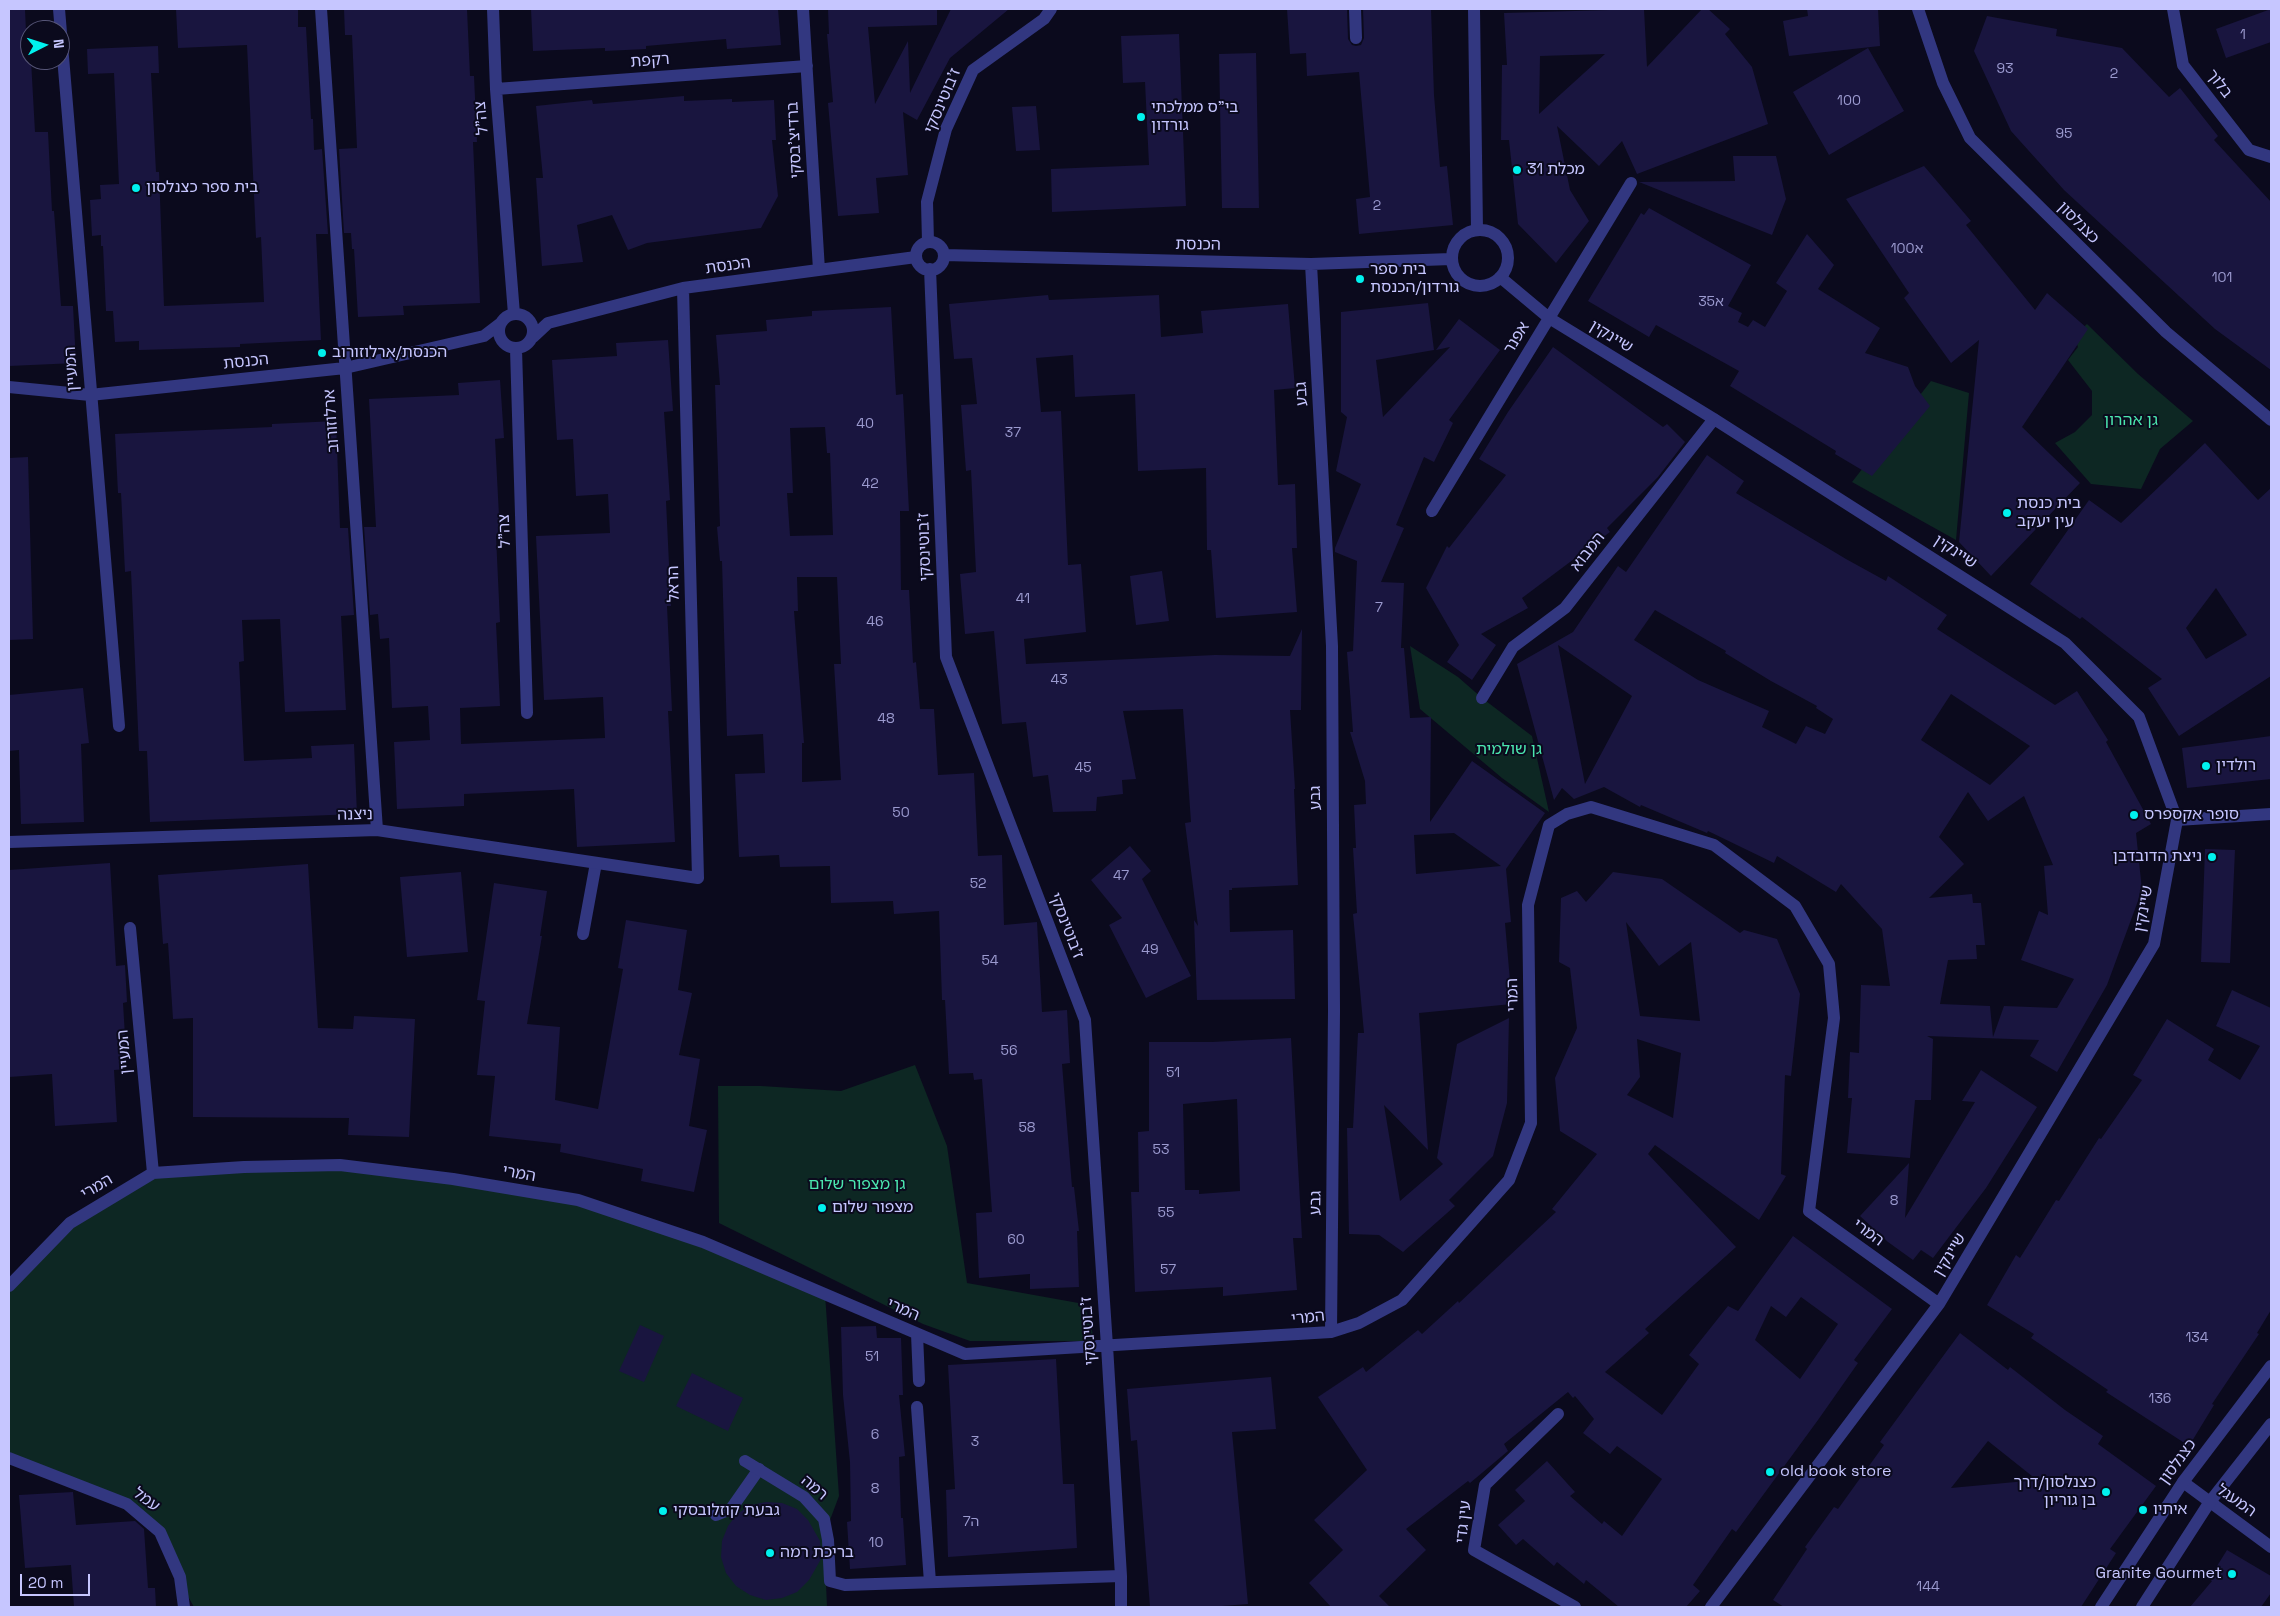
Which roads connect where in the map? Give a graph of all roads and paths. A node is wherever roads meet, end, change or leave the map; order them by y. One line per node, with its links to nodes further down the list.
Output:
1 (59, 9): 34 (street, המעיין)
2 (321, 9): 32 (street, ארלוזורוב)
3 (492, 9): 12 (street, צה"ל)
4 (803, 9): 11 (street, ברדיצ'בסקי)
5 (1051, 9): 16 (street, ז'בוטינסקי)
6 (1355, 9): 10 (street)
7 (1474, 9): 15 (street)
8 (2173, 9): 13 (street, בלוך)
9 (1921, 10): 36 (street, כצנלסון)
10 (1356, 38)
11 (806, 66): 12 (street, רקפת); 21 (street, ברדיצ'בסקי)
12 (496, 89): 25 (street, צה"ל)
13 (2271, 157)
14 (1631, 183): 26 (street, אפנר)
15 (1477, 230): 19 (street); 23 (street)
16 (928, 242): 17 (street); 18 (street)
17 (944, 255): 20 (street, הכנסת); 22 (street)
18 (916, 257): 21 (street, הכנסת); 22 (street)
19 (1452, 259): 20 (street, הכנסת); 23 (street)
20 (1311, 264): 52 (street, גבע)
21 (818, 270): 24 (street, הכנסת)
22 (930, 270): 54 (street, ז'בוטינסקי)
23 (1500, 277): 26 (street, שיינקין)
24 (683, 288): 28 (street, הכנסת); 46 (street, הראל)
25 (520, 315): 27 (street); 28 (street); 30 (street)
26 (1549, 318): 35 (street, שיינקין); 37 (street, אפנר)
27 (501, 323): 29 (street); 31 (street)
28 (548, 323): 30 (street)
29 (484, 336): 31 (street); 32 (street, הכנסת)
30 (533, 337): 31 (street)
31 (510, 346): 39 (street, צה"ל)
32 (344, 368): 34 (street, הכנסת); 43 (street, ארלוזורוב)
33 (9, 387): 34 (street, הכנסת)
34 (90, 395): 40 (street, המעיין)
35 (1714, 419): 38 (street, המבוא); 42 (street, שיינקין)
36 (2271, 420)
37 (1432, 511)
38 (1482, 698)
39 (527, 713)
40 (119, 726)
41 (2271, 814): 42 (street)
42 (2177, 820): 51 (street, שיינקין)
43 (377, 830): 44 (street, ניצנה); 45 (street, ניצנה)
44 (9, 842)
45 (596, 863): 46 (street, ניצנה); 48 (street)
46 (698, 878)
47 (130, 928): 49 (street, המעיין)
48 (584, 934)
49 (153, 1173): 50 (street, המרי); 53 (street, המרי)
50 (9, 1286)
51 (1939, 1304): 52 (street, המרי); 72 (street, שיינקין)
52 (1331, 1332): 54 (street, המרי)
53 (918, 1334): 54 (street, המרי); 56 (street)
54 (1107, 1346): 67 (street, ז'בוטינסקי)
55 (2271, 1366): 63 (street, כצנלסון)
56 (919, 1381)
57 (917, 1407): 68 (street)
58 (1558, 1414): 71 (street, עין גדי)
59 (2271, 1424): 64 (street)
60 (9, 1458): 69 (street, עמל)
61 (745, 1461): 62 (street, רמה)
62 (759, 1469): 65 (street); 68 (street, רמה)
63 (2182, 1482): 64 (street, המעגל); 73 (street, כצנלסון)
64 (2209, 1503): 66 (street, המעגל); 74 (street)
65 (716, 1515)
66 (2271, 1547)
67 (1121, 1576): 68 (street, רמה); 70 (street, ז'בוטינסקי)
68 (930, 1582)
69 (184, 1607)
70 (1121, 1607)
71 (1575, 1607)
72 (1711, 1607)
73 (2101, 1607)
74 (2142, 1607)

